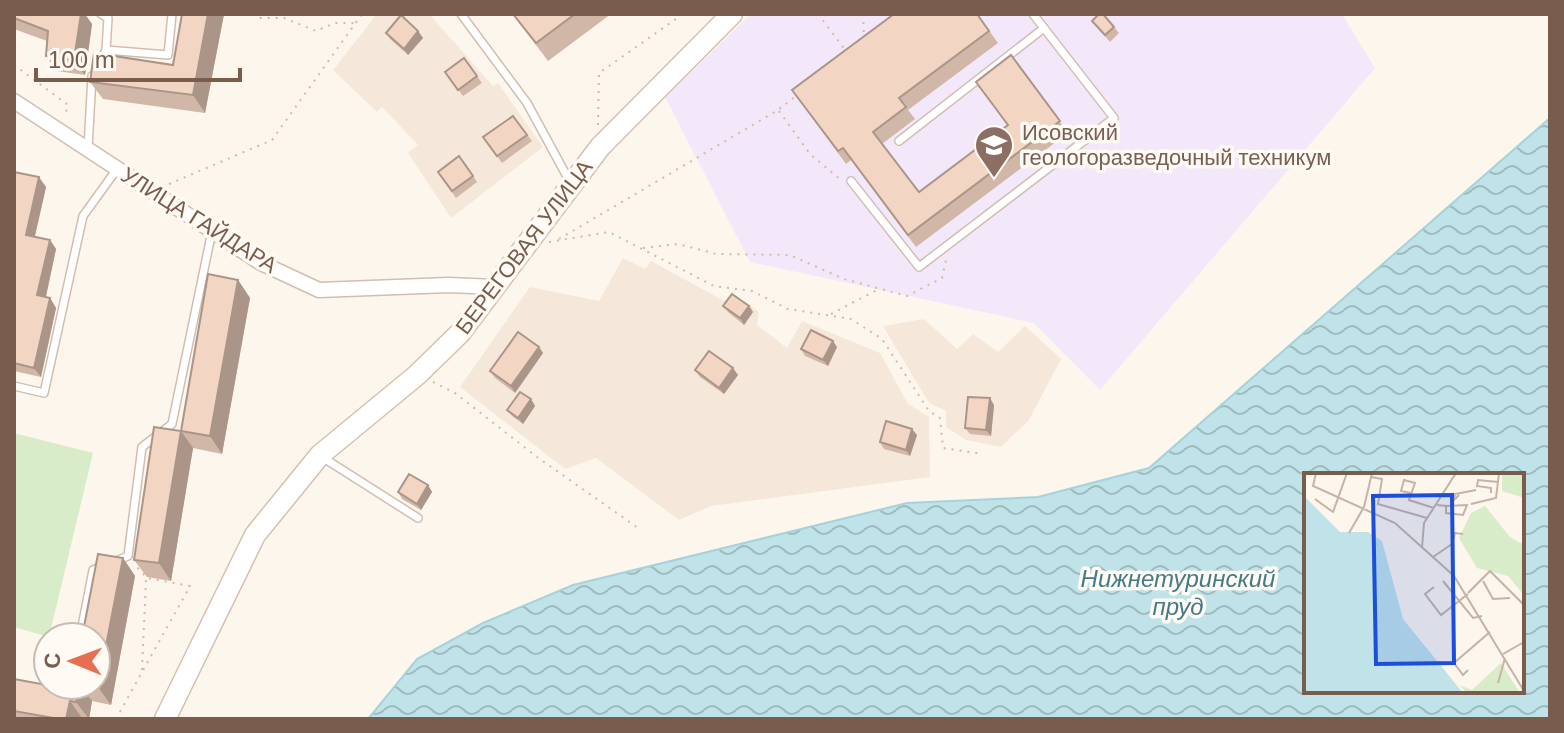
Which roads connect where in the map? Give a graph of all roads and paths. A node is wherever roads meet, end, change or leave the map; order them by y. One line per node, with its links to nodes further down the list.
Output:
1 (101, 14): 14 (lane)
2 (172, 14): 14 (lane)
3 (253, 14): 11 (path)
4 (362, 14): 11 (path)
5 (461, 14): 24 (lane)
6 (683, 14): 21 (path)
7 (732, 14): 21 (street, БЕРЕГОВАЯ УЛИЦА)
8 (818, 14): 15 (path)
9 (863, 14): 13 (path)
10 (1033, 14): 12 (lane)
11 (356, 23): 25 (path)
12 (1044, 28): 19 (lane); 28 (lane)
13 (864, 43)
14 (106, 50): 20 (lane)
15 (849, 55)
16 (799, 93): 18 (path)
17 (14, 101): 20 (street, УЛИЦА ГАЙДАРА)
18 (778, 110): 23 (path); 27 (path)
19 (899, 141)
20 (88, 150): 22 (street, УЛИЦА ГАЙДАРА)
21 (598, 151): 24 (street, БЕРЕГОВАЯ УЛИЦА)
22 (117, 169): 26 (street, УЛИЦА ГАЙДАРА); 35 (lane)
23 (851, 181): 28 (lane)
24 (572, 184): 29 (street, БЕРЕГОВАЯ УЛИЦА)
25 (156, 189)
26 (212, 231): 31 (street, УЛИЦА ГАЙДАРА); 40 (lane)
27 (558, 240): 29 (path); 30 (path)
28 (950, 243): 32 (path)
29 (529, 246): 31 (street, БЕРЕГОВАЯ УЛИЦА)
30 (641, 249): 32 (path); 33 (path)
31 (495, 287): 34 (street, БЕРЕГОВАЯ УЛИЦА)
32 (880, 289): 33 (path)
33 (828, 315): 36 (path)
34 (417, 375): 37 (street, БЕРЕГОВАЯ УЛИЦА); 39 (path)
35 (14, 386)
36 (983, 454)
37 (320, 455): 38 (lane); 45 (street, БЕРЕГОВАЯ УЛИЦА)
38 (418, 518)
39 (641, 530)
40 (128, 556): 41 (path); 42 (lane)
41 (147, 578): 43 (path); 43 (path)
42 (83, 621)
43 (142, 671): 44 (path)
44 (116, 719)
45 (165, 719)

